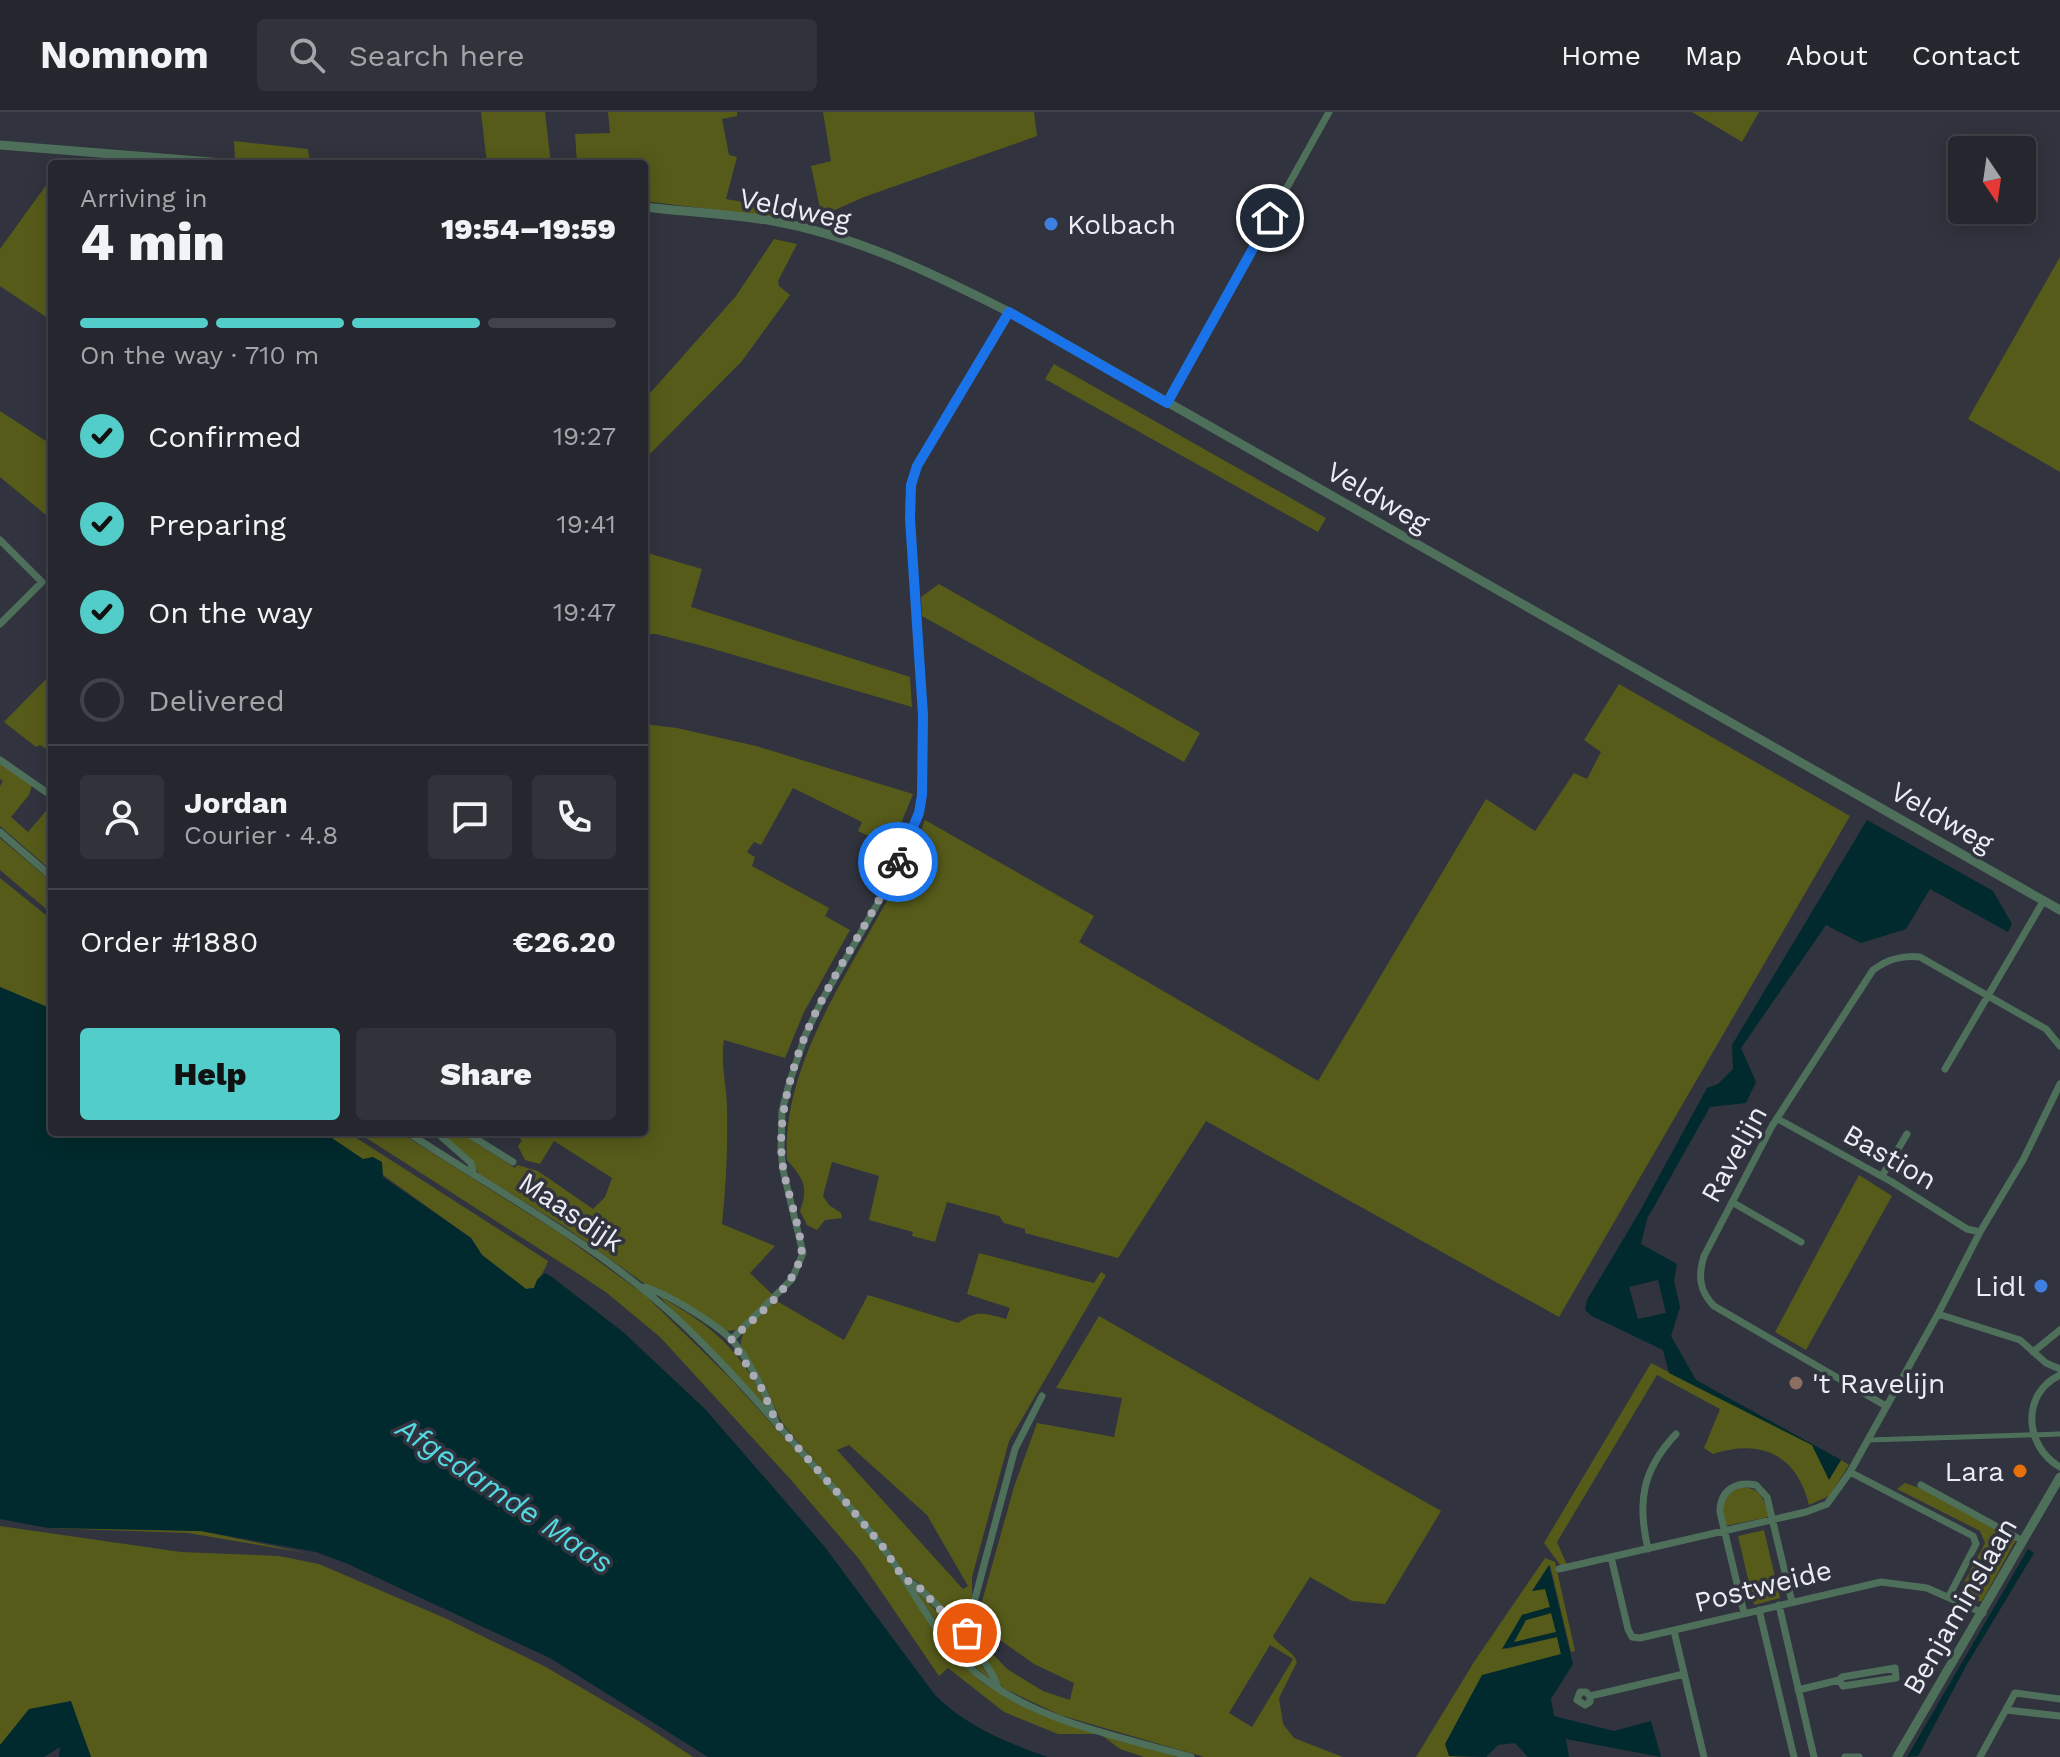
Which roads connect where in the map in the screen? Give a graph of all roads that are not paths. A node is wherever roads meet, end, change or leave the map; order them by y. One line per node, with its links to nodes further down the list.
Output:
1 (1329, 112): 6 (street)
2 (0, 145): 3 (street)
3 (186, 160)
4 (648, 207): 5 (street, Veldweg)
5 (1009, 312): 6 (street, Veldweg); 33 (street)
6 (1167, 403): 13 (street, Veldweg)
7 (0, 540): 8 (street)
8 (0, 624)
9 (0, 760): 10 (street)
10 (48, 793)
11 (0, 832): 12 (street)
12 (48, 874)
13 (2044, 900): 14 (street, Veldweg); 15 (street)
14 (2060, 910)
15 (1988, 996): 16 (street, Ravelijn); 17 (street); 19 (street, Ravelijn)
16 (2060, 1046)
17 (1945, 1069)
18 (2060, 1084): 28 (street)
19 (1778, 1119): 26 (street, Bastion); 27 (street, Ravelijn)
20 (1907, 1134): 26 (street)
21 (413, 1136): 25 (street, Maasdijk)
22 (441, 1136): 25 (street, Maasdijk)
23 (471, 1136): 24 (street, Maasdijk)
24 (513, 1162)
25 (474, 1175): 30 (street, Maasdijk)
26 (1882, 1176): 28 (street, Bastion)
27 (1732, 1202): 29 (street); 37 (street, Ravelijn)
28 (1980, 1232): 31 (street)
29 (1801, 1242)
30 (642, 1287): 33 (street, Maasdijk); 38 (street, Maasdijk)
31 (1938, 1314): 34 (street); 37 (street)
32 (2060, 1330): 34 (street)
33 (731, 1340): 38 (street, Maasdijk)
34 (2033, 1352): 35 (street)
35 (2060, 1372): 41 (street)
36 (1042, 1396): 61 (street)
37 (1886, 1406): 42 (street)
38 (777, 1424): 53 (street, Maasdijk)
39 (1676, 1434): 50 (street)
40 (2060, 1434): 41 (street)
41 (2032, 1435): 42 (street); 43 (street)
42 (1868, 1440): 44 (street)
43 (2060, 1467)
44 (1850, 1472): 47 (street); 54 (street)
45 (2060, 1477): 49 (street, Benjaminslaan)
46 (1921, 1485): 49 (street)
47 (1772, 1520): 48 (street); 48 (street); 55 (street)
48 (1724, 1532): 50 (street); 58 (street)
49 (2023, 1541): 59 (street, Benjaminslaan)
50 (1648, 1549): 51 (street)
51 (1611, 1557): 52 (street); 60 (street, Postweide)
52 (1559, 1569)
53 (904, 1579): 61 (street, Maasdijk); 66 (street, Maasdijk)
54 (1949, 1596): 55 (street, Postweide); 59 (street, Postweide)
55 (1792, 1602): 56 (street, Postweide)
56 (1779, 1605): 57 (street, Postweide); 64 (street)
57 (1759, 1610): 58 (street, Postweide); 65 (street)
58 (1744, 1613): 60 (street, Postweide)
59 (1983, 1613): 80 (street, Benjaminslaan)
60 (1674, 1631): 62 (street)
61 (965, 1636): 66 (street, Maasdijk)
62 (1684, 1674): 68 (street); 75 (street)
63 (1839, 1680): 63 (street); 67 (street)
64 (1796, 1681): 65 (street); 67 (street)
65 (1777, 1685): 71 (street)
66 (998, 1689): 74 (street, Maasdijk)
67 (1798, 1690): 70 (street)
68 (1590, 1696)
69 (2060, 1699): 72 (street)
70 (1801, 1701): 71 (street); 77 (street)
71 (1782, 1705): 76 (street)
72 (2006, 1710): 73 (street); 81 (street)
73 (2060, 1716)
74 (1191, 1757)
75 (1704, 1757)
76 (1794, 1757)
77 (1814, 1757)
78 (1845, 1757): 79 (street)
79 (1859, 1757)
80 (1897, 1757)
81 (1980, 1757)

